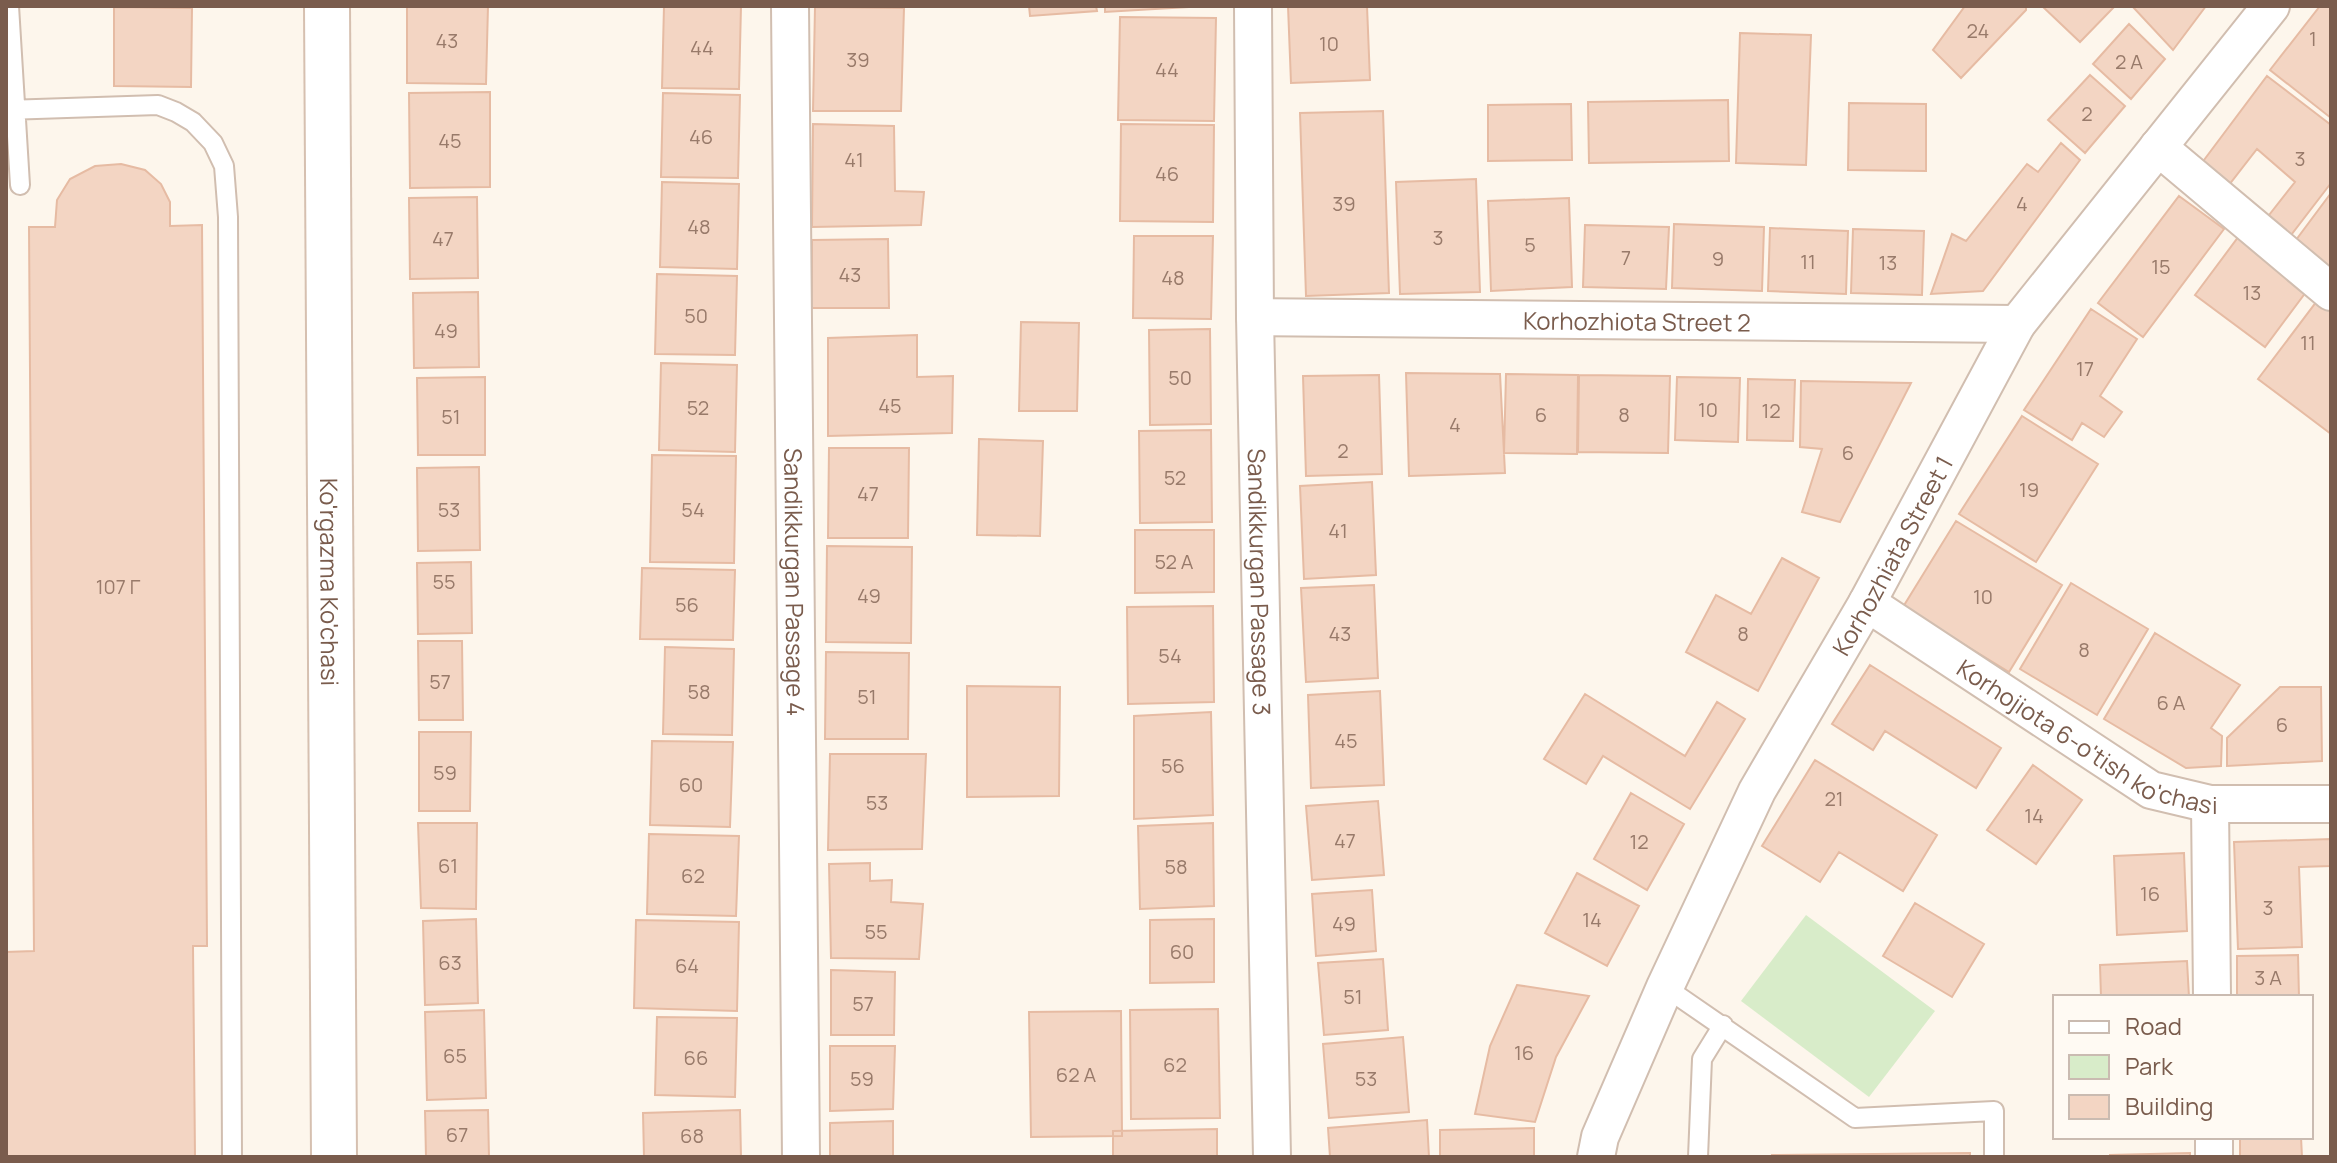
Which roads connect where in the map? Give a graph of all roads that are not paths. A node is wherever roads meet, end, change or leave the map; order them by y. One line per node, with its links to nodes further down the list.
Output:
1 (9, 6): 6 (lane)
2 (327, 6): 19 (street, Ko'rgazma Ko'chasi)
3 (790, 6): 20 (street, Sandikkurgаn Passage 4)
4 (1253, 6): 10 (street, Sandikkurgan Passage 3)
5 (2271, 6): 7 (street, Korhozhiаta Street 1)
6 (11, 110): 8 (lane); 18 (lane)
7 (2158, 147): 9 (street); 11 (street, Korhozhiаta Street 1)
8 (20, 185)
9 (2331, 292)
10 (1255, 317): 11 (street, Korhozhiota Street 2); 21 (street, Sandikkurgan Passage 3)
11 (2017, 324): 12 (street, Korhozhiаta Street 1)
12 (1867, 603): 13 (street, Korhojiota 6-o'tish ko'chasi); 15 (street, Korhozhiаta Street 1)
13 (2210, 804): 14 (street, Korhojiota 6-o'tish ko'chasi); 16 (street)
14 (2331, 804)
15 (1665, 987): 17 (lane); 22 (street, Korhozhiаta Street 1)
16 (2212, 995)
17 (1723, 1025): 23 (lane); 24 (lane)
18 (232, 1157)
19 (334, 1157)
20 (801, 1157)
21 (1272, 1157)
22 (1596, 1157)
23 (1698, 1157)
24 (1994, 1157)

